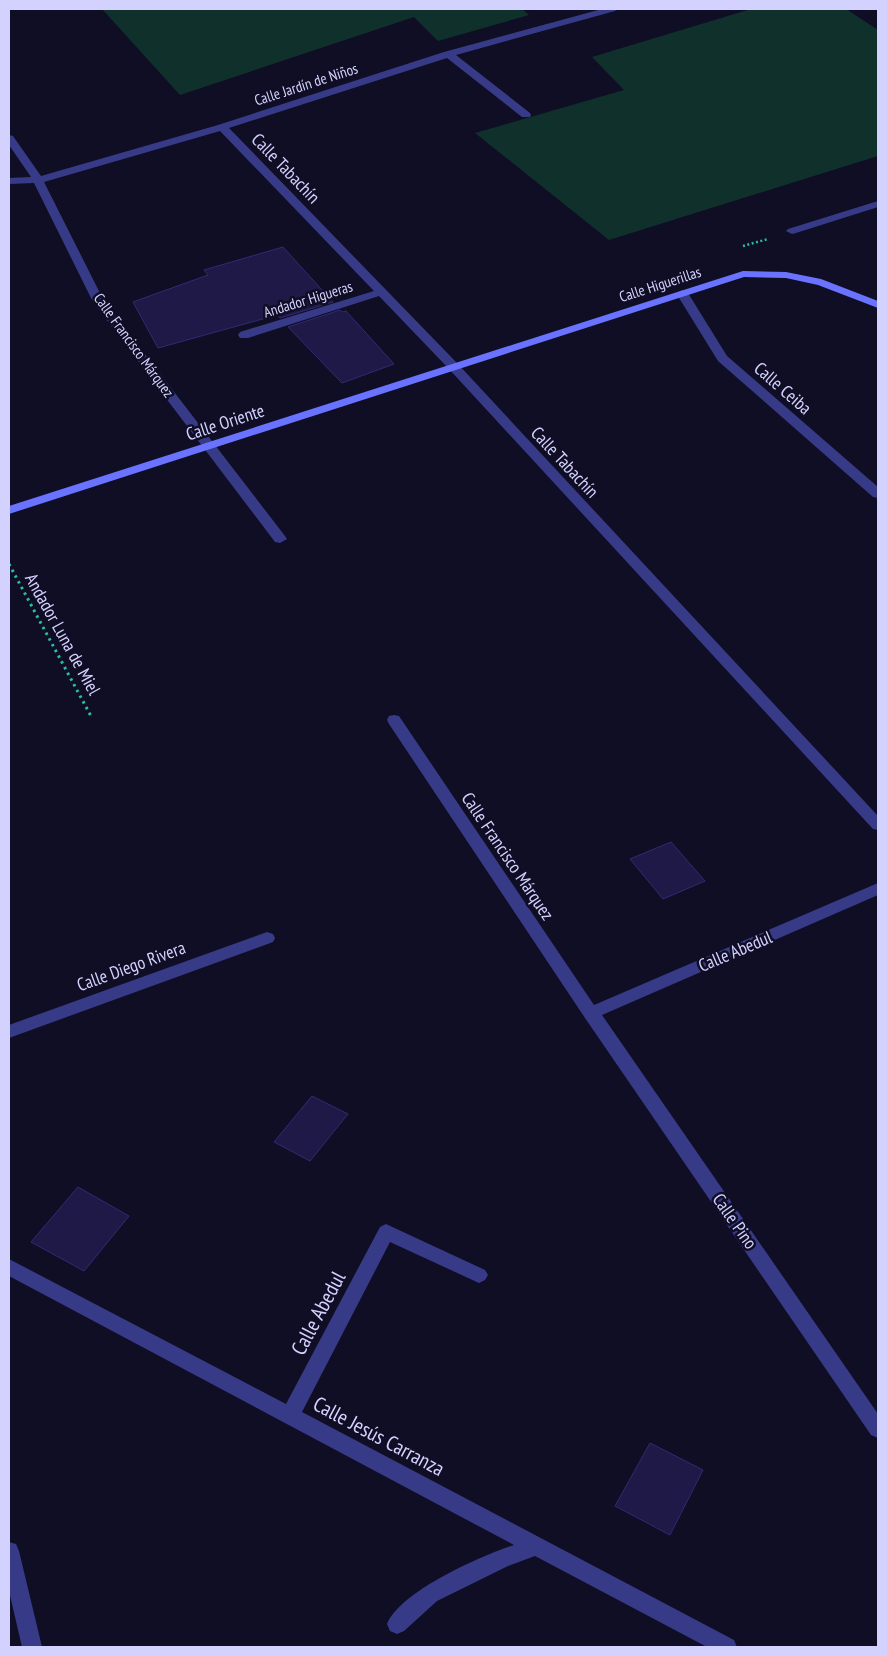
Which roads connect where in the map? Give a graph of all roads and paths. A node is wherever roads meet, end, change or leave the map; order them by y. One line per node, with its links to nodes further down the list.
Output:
1 (612, 9): 2 (street, Calle Jardín de Niños)
2 (448, 54): 3 (street); 4 (street, Calle Jardín de Niños)
3 (526, 115)
4 (222, 128): 7 (street, Calle Jardín de Niños); 10 (street, Calle Tabachín)
5 (9, 138): 7 (street, Calle Francisco Márquez)
6 (9, 180): 7 (street, Calle Jardín de Niños)
7 (38, 180): 15 (street, Calle Francisco Márquez)
8 (878, 204): 9 (street)
9 (792, 231)
10 (382, 292): 13 (street, Andador Higueras); 14 (street, Calle Tabachín)
11 (682, 293): 12 (main road, Calle Higuerillas); 14 (main road, Calle Higuerillas); 16 (street, Calle Ceiba)
12 (878, 305)
13 (244, 335)
14 (453, 366): 15 (main road, Calle Oriente); 22 (street, Calle Tabachín)
15 (209, 446): 17 (main road, Calle Oriente); 18 (street, Calle Francisco Márquez)
16 (878, 494)
17 (9, 510)
18 (280, 539)
19 (9, 564): 20 (path, Andador Luna de Miel)
20 (92, 718)
21 (394, 720): 25 (street, Calle Francisco Márquez)
22 (878, 825)
23 (878, 889): 25 (street, Calle Abedul)
24 (267, 938): 26 (street, Calle Diego Rivera)
25 (591, 1013): 30 (street, Calle Pino)
26 (9, 1032)
27 (9, 1267): 29 (street, Calle Jesús Carranza)
28 (479, 1275): 29 (street, Calle Abedul)
29 (290, 1416): 31 (street, Calle Jesús Carranza)
30 (878, 1430)
31 (537, 1546): 33 (street); 35 (street, Calle Jesús Carranza)
32 (9, 1551): 34 (street)
33 (397, 1624)
34 (32, 1647)
35 (727, 1647)

